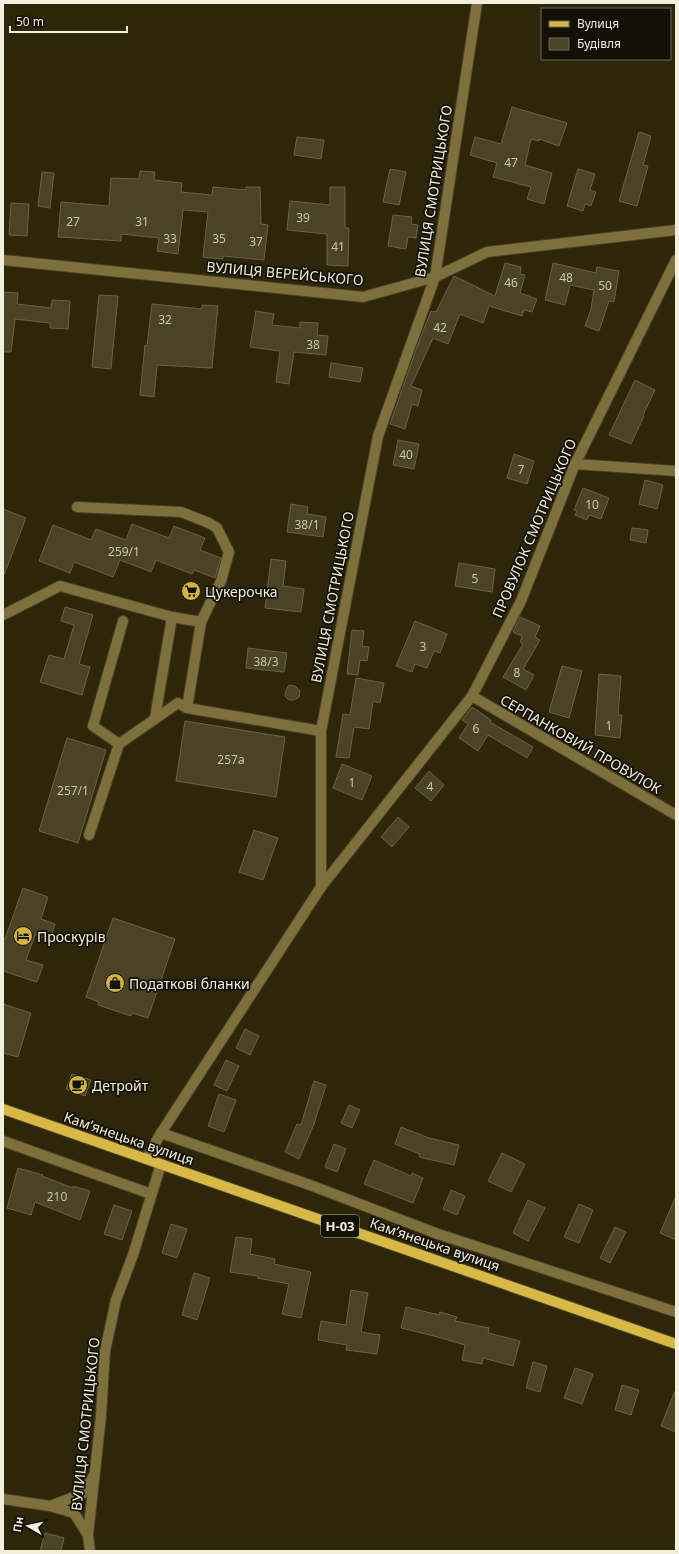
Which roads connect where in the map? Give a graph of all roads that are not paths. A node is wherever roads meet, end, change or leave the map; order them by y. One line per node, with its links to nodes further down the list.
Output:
1 (477, 3): 5 (street, ВУЛИЦЯ СМОТРИЦЬКОГО)
2 (676, 230): 5 (street, ВУЛИЦЯ ВЕРЕЙСЬКОГО)
3 (3, 260): 5 (street, ВУЛИЦЯ ВЕРЕЙСЬКОГО)
4 (676, 260): 6 (street, ПРОВУЛОК СМОТРИЦЬКОГО)
5 (436, 277): 16 (street, ВУЛИЦЯ СМОТРИЦЬКОГО)
6 (575, 464): 7 (street); 13 (street, ПРОВУЛОК СМОТРИЦЬКОГО)
7 (676, 471)
8 (76, 507): 12 (street)
9 (3, 615): 10 (street)
10 (172, 617): 12 (street); 15 (street)
11 (123, 621): 17 (street)
12 (201, 622): 14 (street)
13 (472, 696): 18 (street, СЕРПАНКОВИЙ ПРОВУЛОК); 20 (street, ПРОВУЛОК СМОТРИЦЬКОГО)
14 (187, 708): 15 (street); 16 (street)
15 (155, 718): 17 (street)
16 (321, 731): 20 (street, ВУЛИЦЯ СМОТРИЦЬКОГО)
17 (119, 744): 19 (street)
18 (676, 815)
19 (89, 835)
20 (321, 887): 22 (street)
21 (3, 1109): 24 (main road, Камʼянецька вулиця / Н-03)
22 (161, 1133): 24 (street); 27 (street)
23 (3, 1141): 26 (street)
24 (147, 1158): 25 (main road, Камʼянецька вулиця / Н-03)
25 (161, 1164): 26 (street, ВУЛИЦЯ СМОТРИЦЬКОГО); 28 (main road, Камʼянецька вулиця / Н-03)
26 (151, 1194): 29 (street, ВУЛИЦЯ СМОТРИЦЬКОГО)
27 (676, 1312)
28 (676, 1344)
29 (94, 1475): 31 (street); 32 (street, ВУЛИЦЯ СМОТРИЦЬКОГО)
30 (3, 1499): 31 (street)
31 (50, 1506): 32 (street)
32 (88, 1535): 33 (street, ВУЛИЦЯ СМОТРИЦЬКОГО)
33 (90, 1551)

